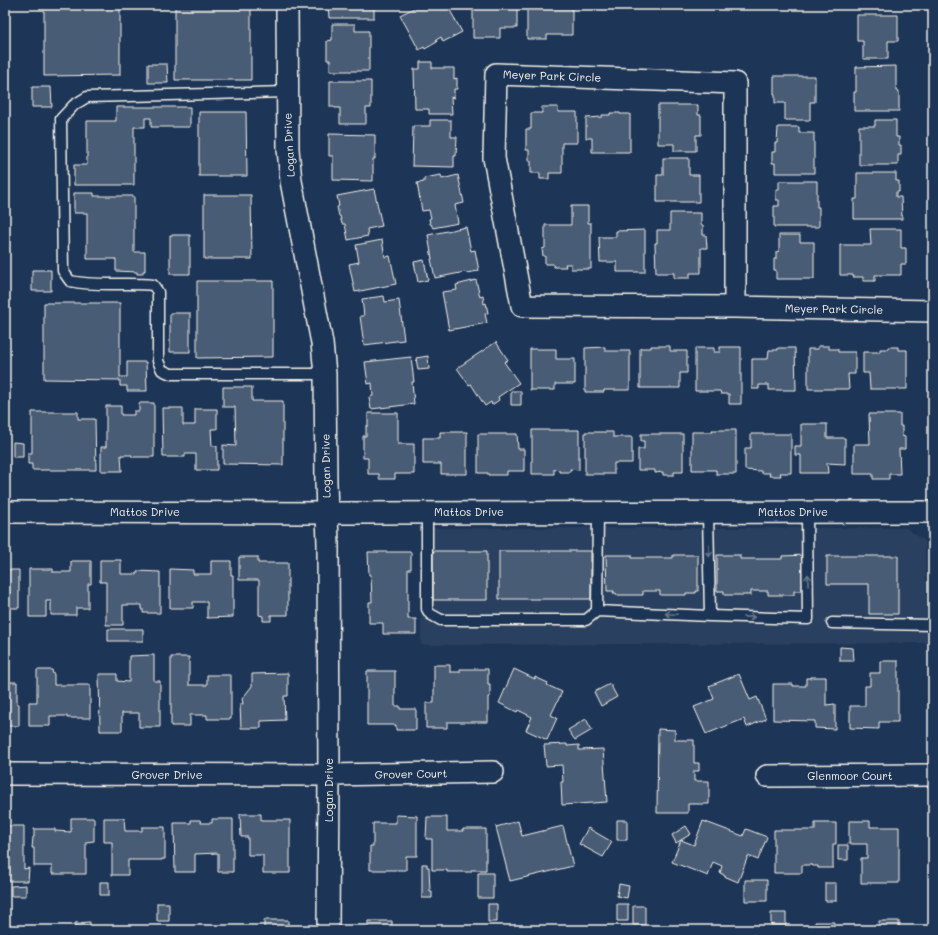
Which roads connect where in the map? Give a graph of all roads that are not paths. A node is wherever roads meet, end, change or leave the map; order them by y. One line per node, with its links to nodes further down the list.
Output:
1 (287, 5): 2 (street, Logan Drive)
2 (287, 92): 5 (street, Logan Drive); 5 (lane)
3 (735, 307): 3 (street, Meyer Park Circle); 4 (street, Meyer Park Circle)
4 (933, 311)
5 (325, 374): 12 (street, Logan Drive)
6 (5, 512): 12 (street, Mattos Drive)
7 (427, 512): 8 (street, Mattos Drive); 12 (street, Mattos Drive); 13 (lane)
8 (598, 512): 9 (street, Mattos Drive); 13 (lane)
9 (708, 512): 10 (street, Mattos Drive); 14 (lane, one-way to 14)
10 (807, 512): 11 (street, Mattos Drive); 14 (lane, one-way to 10)
11 (933, 512)
12 (327, 513): 19 (street, Logan Drive)
13 (597, 611): 14 (lane, one-way to 13)
14 (710, 616)
15 (832, 623): 16 (lane)
16 (933, 625)
17 (493, 772): 19 (street, Grover Court)
18 (5, 774): 19 (street, Grover Drive)
19 (329, 775): 22 (street, Logan Drive)
20 (766, 776): 21 (street, Glenmoor Court)
21 (933, 776)
22 (328, 930)

